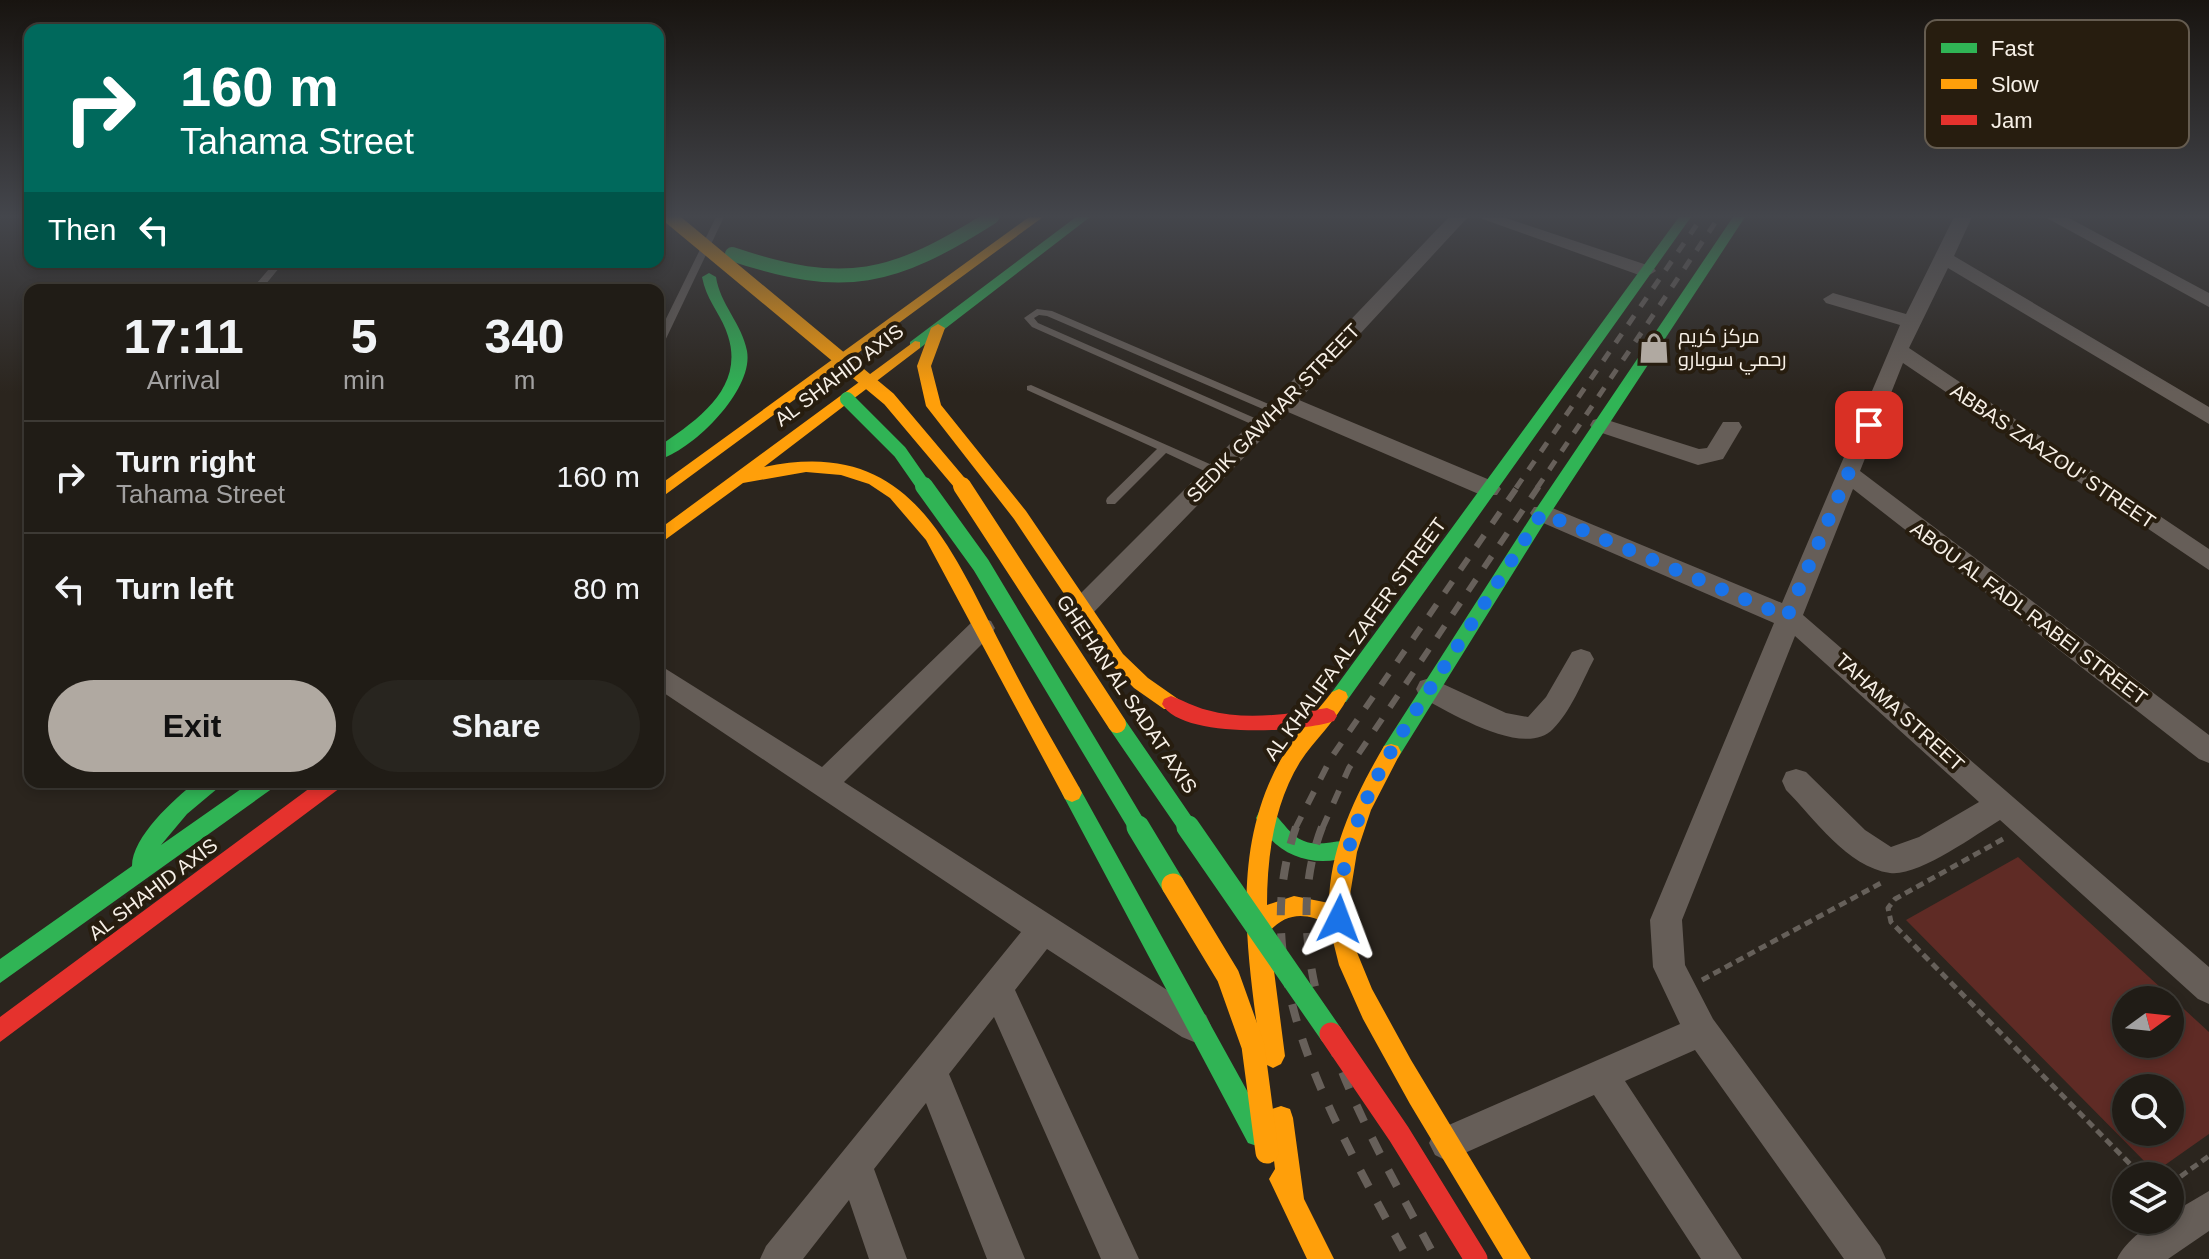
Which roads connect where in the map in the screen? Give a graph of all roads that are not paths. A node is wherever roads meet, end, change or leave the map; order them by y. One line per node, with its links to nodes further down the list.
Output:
1 (692, 276): 20 (lane)
2 (740, 276): 82 (main road, GHEHAN AL SADAT AXIS, bridge)
3 (800, 276): 4 (main road, bridge)
4 (866, 276)
5 (957, 276): 38 (main road, AL SHAHID AXIS)
6 (1007, 276): 19 (main road, AL SHAHID AXIS)
7 (1404, 276): 27 (street, SEDIK GAWHAR STREET)
8 (1643, 276): 37 (main road, AL KHALIFA AL ZAFER STREET)
9 (1700, 276): 29 (main road)
10 (1935, 276): 18 (street)
11 (1974, 276): 28 (street)
12 (2174, 276): 14 (street)
13 (709, 277): 17 (main road); 32 (main road)
14 (2199, 288): 16 (street)
15 (1833, 299): 18 (street)
16 (2209, 301)
17 (743, 307)
18 (1912, 322): 22 (street)
19 (938, 328): 26 (main road); 36 (main road, AL SHAHID AXIS)
20 (664, 333)
21 (1132, 349): 24 (lane); 24 (lane); 27 (lane)
22 (1898, 350): 34 (street); 42 (street, ABBAS ZAAZOU' STREET)
23 (800, 358): 73 (main road, bridge)
24 (1118, 361): 27 (lane)
25 (1031, 388): 31 (lane)
26 (934, 406): 35 (main road); 44 (main road)
27 (1274, 413): 33 (street, SEDIK GAWHAR STREET); 37 (street)
28 (2209, 417)
29 (1601, 425): 30 (street); 40 (main road)
30 (1731, 427)
31 (1164, 449): 33 (lane); 39 (lane)
32 (664, 450)
33 (1217, 472): 44 (street, SEDIK GAWHAR STREET)
34 (1850, 475): 45 (street); 51 (street, ABOU AL FADL RABEI STREET)
35 (865, 476): 36 (main road); 46 (main road)
36 (737, 479): 41 (main road, AL SHAHID AXIS)
37 (1489, 489): 50 (main road, AL KHALIFA AL ZAFER STREET)
38 (664, 490)
39 (1111, 501)
40 (1542, 513): 45 (street, TAHAMA STREET); 49 (main road)
41 (664, 534)
42 (2198, 541): 43 (street, ABBAS ZAAZOU' STREET)
43 (2209, 561)
44 (1083, 607): 50 (main road)
45 (1787, 617): 57 (street, TAHAMA STREET); 69 (street)
46 (982, 628): 53 (street); 67 (main road)
47 (1581, 659): 49 (street)
48 (664, 679): 53 (street)
49 (1430, 689): 59 (main road)
50 (1327, 716): 58 (main road, AL KHALIFA AL ZAFER STREET)
51 (2209, 751)
52 (1796, 781): 57 (street)
53 (825, 782): 62 (street)
54 (204, 788): 60 (main road)
55 (258, 788): 60 (main road, AL SHAHID AXIS)
56 (325, 788): 68 (main road, AL SHAHID AXIS)
57 (2002, 804): 66 (street, TAHAMA STREET)
58 (1266, 818): 59 (main road); 63 (main road, AL KHALIFA AL ZAFER STREET)
59 (1347, 849): 61 (main road)
60 (136, 877): 64 (main road, AL SHAHID AXIS)
61 (1339, 919): 63 (main road); 72 (main road)
62 (1042, 931): 65 (street); 67 (street)
63 (1256, 931): 75 (main road, AL KHALIFA AL ZAFER STREET)
64 (0, 972)
65 (997, 987): 70 (street); 80 (street)
66 (2209, 988)
67 (1201, 1030): 73 (main road)
68 (0, 1031)
69 (1701, 1031): 71 (street); 85 (street)
70 (930, 1070): 74 (street); 79 (street)
71 (1601, 1075): 72 (street); 84 (street)
72 (1447, 1143): 83 (main road)
73 (1267, 1152): 75 (main road)
74 (854, 1163): 77 (street); 78 (street)
75 (1292, 1200): 81 (main road)
76 (2209, 1209): 86 (street)
77 (779, 1259)
78 (888, 1259)
79 (1006, 1259)
80 (1120, 1259)
81 (1321, 1259)
82 (1476, 1259)
83 (1518, 1259)
84 (1723, 1259)
85 (1867, 1259)
86 (2136, 1259)

